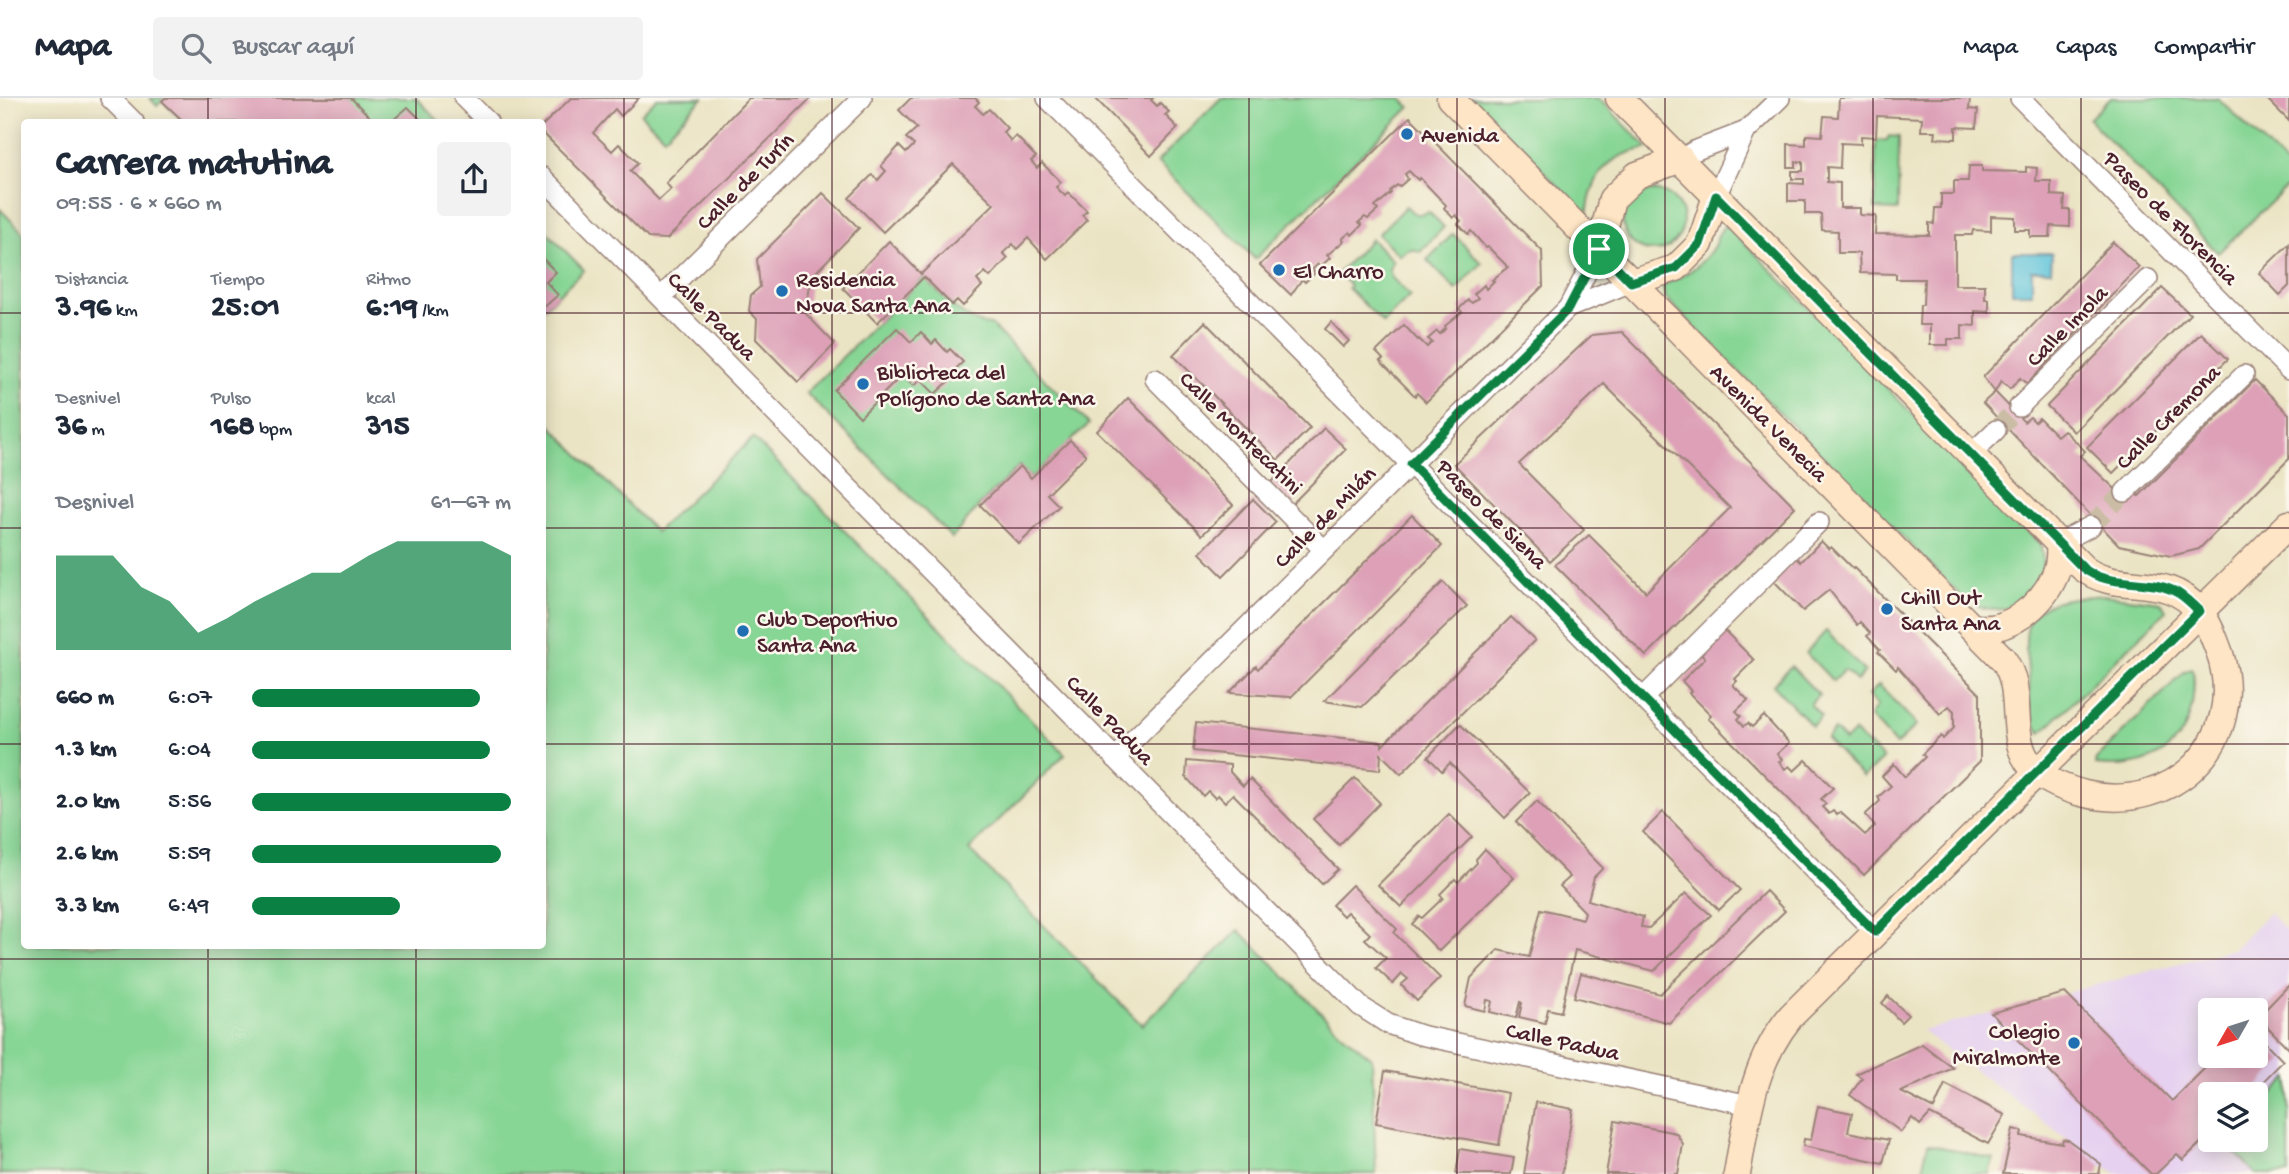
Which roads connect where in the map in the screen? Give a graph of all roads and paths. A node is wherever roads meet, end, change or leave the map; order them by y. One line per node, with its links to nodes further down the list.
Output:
1 (110, 98): 9 (street)
2 (464, 98): 10 (street)
3 (862, 98): 18 (street, Calle de Turín)
4 (1047, 98): 26 (street, Paseo de Siena)
5 (1450, 98): 15 (street, Avenida Venecia)
6 (1619, 98): 12 (street)
7 (1780, 98): 11 (street)
8 (2020, 98): 20 (street, Paseo de Florencia)
9 (131, 119)
10 (485, 119)
11 (1746, 131): 12 (street); 14 (street)
12 (1681, 159): 14 (street); 15 (street)
13 (546, 181): 18 (street, Calle Padua)
14 (1716, 196): 17 (street); 25 (street)
15 (1599, 249): 17 (street, Avenida Venecia); 19 (street, Calle de Milán)
16 (2148, 279): 23 (street, Calle Imola)
17 (1631, 282): 19 (street, Calle de Milán); 34 (street, Avenida Venecia)
18 (661, 297): 36 (street, Calle Padua)
19 (1568, 309): 26 (street, Calle de Milán)
20 (2289, 370)
21 (2244, 374): 27 (street, Calle Cremona)
22 (1155, 379): 32 (street, Calle Montecatini)
23 (2019, 407)
24 (1996, 430): 25 (street)
25 (1971, 454): 31 (street)
26 (1411, 464): 32 (street, Calle de Milán); 35 (street, Paseo de Siena)
27 (2125, 492)
28 (1819, 522): 35 (street)
29 (2289, 524): 33 (street)
30 (2091, 526): 31 (street)
31 (2059, 543): 33 (street); 34 (street)
32 (1324, 550): 36 (street, Calle de Milán)
33 (2199, 611): 37 (street); 37 (street)
34 (1973, 627): 37 (street, Avenida Venecia)
35 (1643, 698): 38 (street, Paseo de Siena)
36 (1115, 758): 39 (street, Calle Padua)
37 (2037, 772): 38 (street)
38 (1875, 932): 39 (street)
39 (1750, 1105): 40 (street)
40 (1737, 1174)

